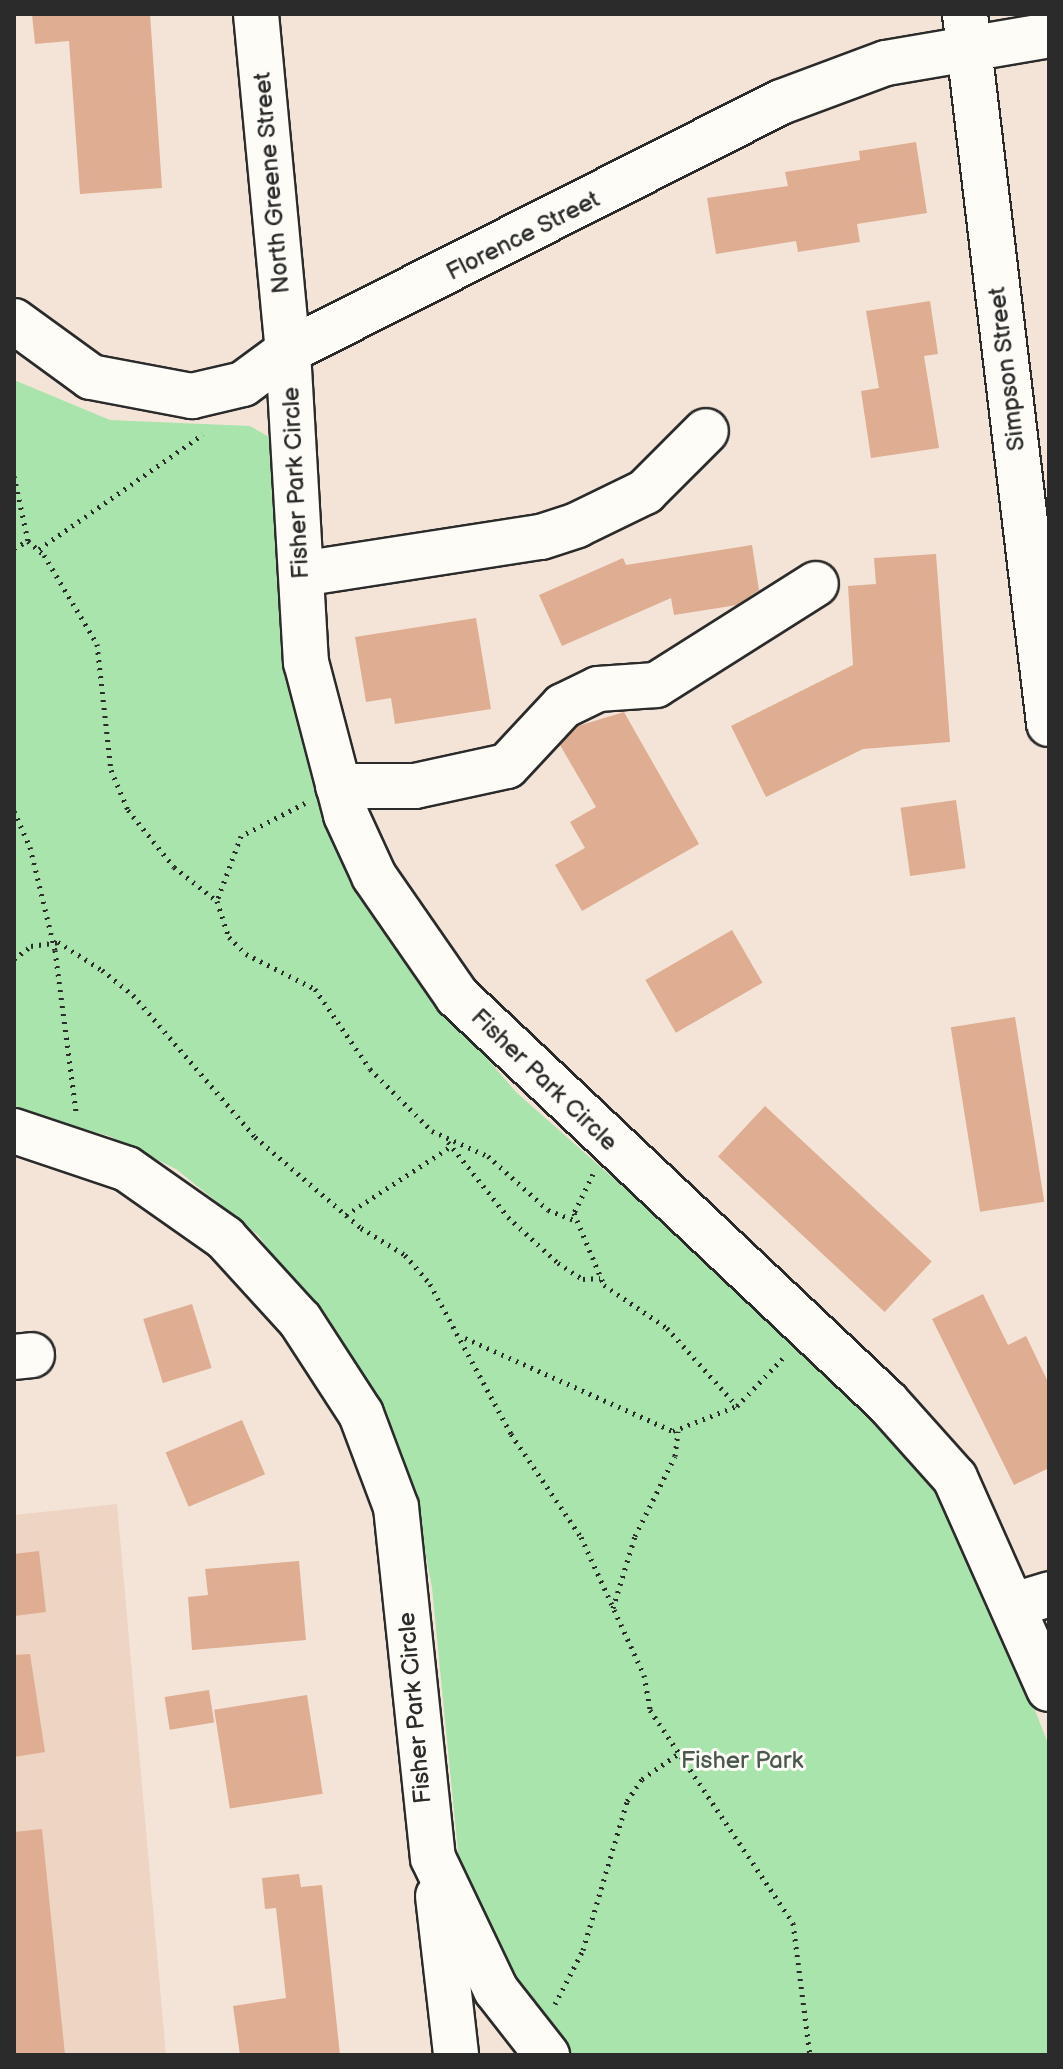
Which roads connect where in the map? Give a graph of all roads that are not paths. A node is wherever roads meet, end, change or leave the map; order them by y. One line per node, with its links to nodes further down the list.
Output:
1 (256, 14): 5 (street, North Greene Street)
2 (967, 31): 3 (street, Florence Street); 5 (street, Florence Street); 9 (street, Simpson Street)
3 (1049, 35)
4 (14, 321): 5 (street, Florence Street)
5 (288, 351): 7 (street, Fisher Park Circle)
6 (706, 431): 7 (street)
7 (301, 574): 10 (street, Fisher Park Circle)
8 (816, 584): 10 (street)
9 (1049, 724)
10 (338, 786): 12 (street, Fisher Park Circle)
11 (14, 1131): 14 (street, Fisher Park Circle)
12 (1031, 1600): 13 (street, Fisher Park Circle)
13 (1049, 1689)
14 (433, 1858): 15 (street, Fisher Park Circle); 16 (street)
15 (532, 2049)
16 (456, 2055)

